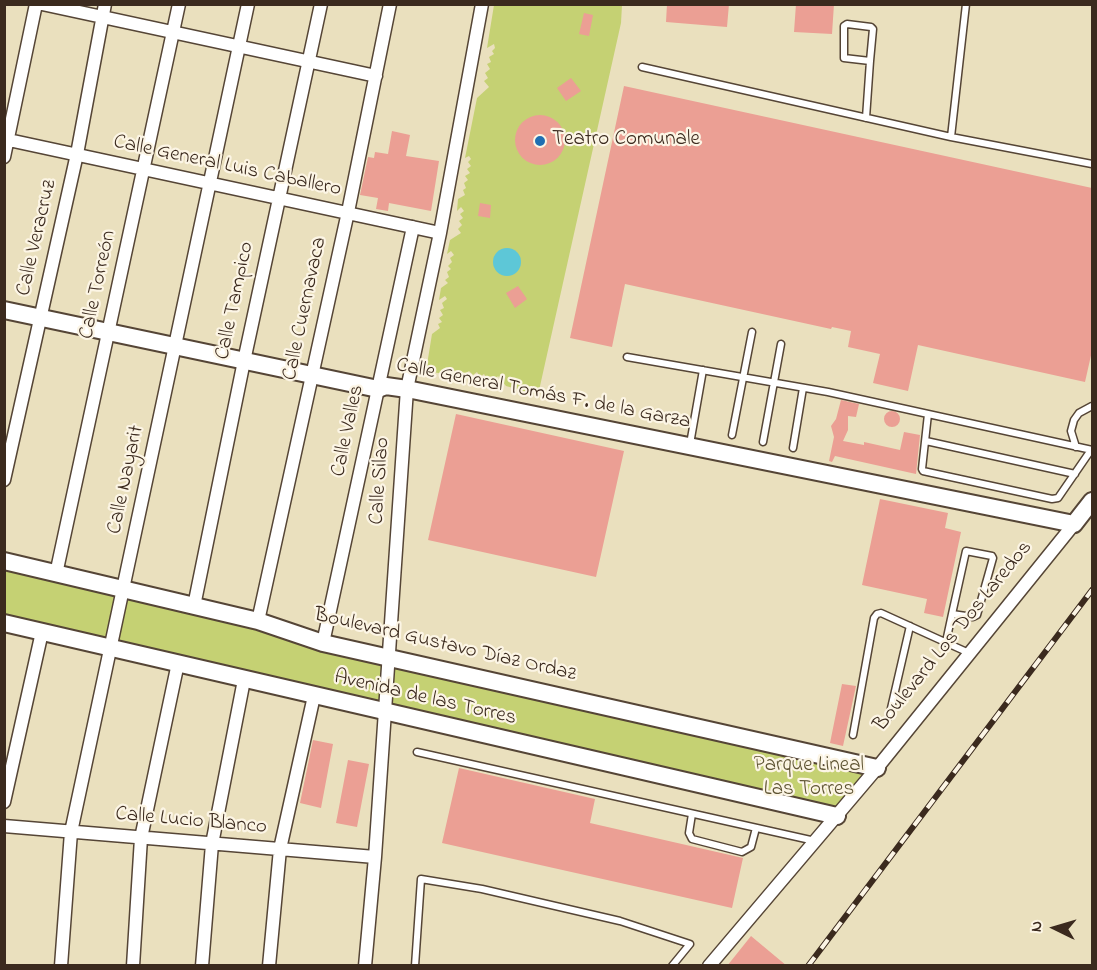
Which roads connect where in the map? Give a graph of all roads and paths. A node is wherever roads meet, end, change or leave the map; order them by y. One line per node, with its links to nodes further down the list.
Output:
1 (36, 4): 19 (street)
2 (42, 4): 10 (street)
3 (105, 4): 10 (street, Calle Veracruz)
4 (179, 4): 11 (street, Calle Torreón)
5 (248, 4): 12 (street, Calle Nayarit)
6 (321, 4): 14 (street, Calle Tampico)
7 (390, 4): 16 (street, Calle Cuernavaca)
8 (482, 4): 28 (street, Calle Silao)
9 (966, 4): 18 (lane)
10 (103, 18): 11 (street); 20 (street, Calle Veracruz)
11 (173, 33): 12 (street); 23 (street, Calle Torreón)
12 (239, 47): 14 (street); 24 (street, Calle Nayarit)
13 (870, 61): 13 (lane); 17 (lane)
14 (308, 62): 16 (street); 25 (street, Calle Tampico)
15 (642, 67): 17 (lane)
16 (376, 76): 26 (street, Calle Cuernavaca)
17 (866, 118): 18 (lane)
18 (951, 137): 22 (lane)
19 (6, 140): 20 (street, Calle General Luis Caballero); 21 (street)
20 (77, 154): 23 (street, Calle General Luis Caballero); 30 (street, Calle Veracruz)
21 (4, 157)
22 (1092, 164)
23 (144, 169): 24 (street, Calle General Luis Caballero); 31 (street, Calle Torreón)
24 (210, 182): 25 (street, Calle General Luis Caballero); 34 (street, Calle Nayarit)
25 (278, 197): 26 (street, Calle General Luis Caballero); 36 (street, Calle Tampico)
26 (348, 212): 27 (street, Calle General Luis Caballero); 38 (street, Calle Cuernavaca)
27 (413, 227): 28 (street, Calle General Luis Caballero); 42 (street, Calle Valles)
28 (440, 233): 43 (street, Calle Silao)
29 (4, 310): 30 (street, Calle General Tomás F. de la Garza)
30 (40, 317): 31 (street, Calle General Tomás F. de la Garza); 54 (street, Calle Veracruz)
31 (108, 332): 34 (street, Calle General Tomás F. de la Garza); 58 (street, Calle Torreón)
32 (753, 332): 39 (lane)
33 (781, 344): 40 (lane)
34 (176, 346): 36 (street, Calle General Tomás F. de la Garza); 59 (street, Calle Nayarit)
35 (627, 357): 37 (lane)
36 (244, 361): 38 (street, Calle General Tomás F. de la Garza); 60 (street, Calle Tampico)
37 (703, 370): 39 (lane); 49 (lane)
38 (312, 375): 42 (street, Calle General Tomás F. de la Garza); 62 (street, Calle Cuernavaca)
39 (744, 378): 40 (lane); 46 (lane)
40 (774, 383): 41 (lane); 47 (lane)
41 (803, 388): 45 (lane); 51 (lane)
42 (378, 389): 43 (street, Calle General Tomás F. de la Garza); 67 (street, Calle Valles)
43 (407, 389): 49 (street, Calle General Tomás F. de la Garza); 70 (street, Calle Silao)
44 (1092, 406): 50 (lane)
45 (928, 414): 48 (lane); 50 (lane)
46 (732, 435)
47 (763, 441)
48 (926, 441): 53 (lane); 53 (lane)
49 (690, 445): 56 (street, Calle General Tomás F. de la Garza)
50 (1076, 447): 52 (lane)
51 (793, 448)
52 (1092, 450): 53 (lane)
53 (1075, 474)
54 (4, 480)
55 (1092, 501): 56 (street, Boulevard Los Dos Laredos)
56 (1074, 524): 69 (street, Boulevard Los Dos Laredos)
57 (4, 561): 58 (street, Boulevard Gustavo Díaz Ordaz)
58 (56, 573): 59 (street, Boulevard Gustavo Díaz Ordaz)
59 (123, 590): 60 (street, Boulevard Gustavo Díaz Ordaz); 68 (street, Calle Nayarit)
60 (194, 606): 62 (street, Boulevard Gustavo Díaz Ordaz)
61 (952, 614): 61 (lane); 66 (lane)
62 (258, 621): 67 (street, Boulevard Gustavo Díaz Ordaz)
63 (4, 623): 65 (street, Avenida de las Torres)
64 (910, 626): 66 (lane); 75 (lane); 76 (lane)
65 (42, 632): 68 (street, Avenida de las Torres); 79 (street)
66 (946, 642): 69 (lane)
67 (323, 643): 70 (street, Boulevard Gustavo Díaz Ordaz)
68 (110, 647): 71 (street, Avenida de las Torres); 84 (street, Calle Nayarit)
69 (970, 653): 78 (street, Boulevard Los Dos Laredos)
70 (388, 657): 74 (street, Calle Silao); 78 (street, Boulevard Gustavo Díaz Ordaz)
71 (178, 663): 72 (street, Avenida de las Torres); 85 (street)
72 (244, 680): 73 (street, Avenida de las Torres); 87 (street)
73 (314, 696): 74 (street, Avenida de las Torres); 88 (street)
74 (385, 713): 81 (street, Avenida de las Torres); 89 (street, Calle Silao)
75 (889, 717)
76 (853, 735)
77 (417, 752): 80 (lane)
78 (877, 768): 81 (street, Boulevard Los Dos Laredos)
79 (4, 802)
80 (692, 814): 83 (lane); 83 (lane)
81 (837, 816): 86 (street, Boulevard Los Dos Laredos)
82 (4, 826): 84 (street, Calle Lucio Blanco)
83 (756, 828): 86 (lane)
84 (71, 832): 85 (street, Calle Lucio Blanco); 90 (street, Calle Nayarit)
85 (141, 838): 87 (street, Calle Lucio Blanco); 91 (street)
86 (815, 841): 97 (street, Boulevard Los Dos Laredos)
87 (212, 844): 88 (street, Calle Lucio Blanco); 92 (street)
88 (280, 849): 89 (street, Calle Lucio Blanco); 93 (street)
89 (375, 857): 94 (street, Calle Silao)
90 (61, 966)
91 (133, 966)
92 (202, 966)
93 (269, 966)
94 (365, 966)
95 (415, 966): 96 (lane)
96 (672, 966)
97 (709, 966)

